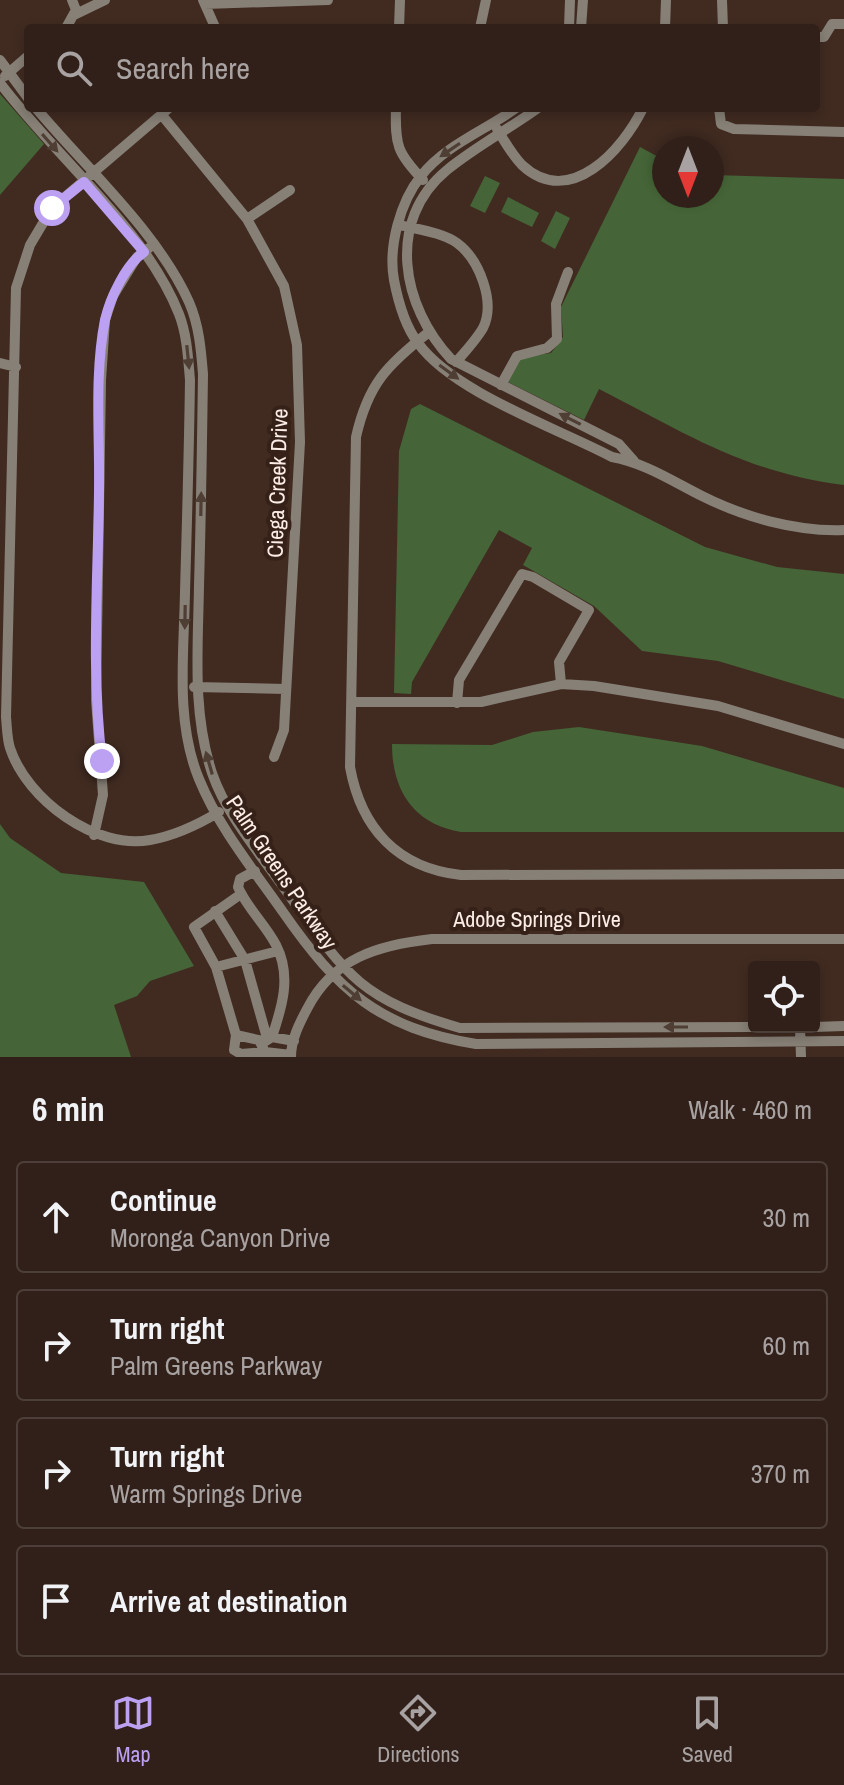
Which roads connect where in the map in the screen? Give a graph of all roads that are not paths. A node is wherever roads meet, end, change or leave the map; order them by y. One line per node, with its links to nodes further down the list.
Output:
1 (72, 0): 11 (street)
2 (105, 0): 11 (street)
3 (328, 0): 10 (street)
4 (400, 0): 14 (street)
5 (486, 0): 15 (street)
6 (570, 0): 16 (street)
7 (583, 0): 17 (street)
8 (666, 0): 18 (street)
9 (722, 0): 19 (street)
10 (204, 2): 13 (street)
11 (74, 15): 12 (street)
12 (68, 24)
13 (214, 24)
14 (399, 24)
15 (481, 24)
16 (569, 24)
17 (581, 24)
18 (665, 24)
19 (723, 24)
20 (844, 24): 21 (street)
21 (820, 37)
22 (0, 60): 24 (street, Palm Greens Parkway)
23 (24, 60): 24 (street)
24 (3, 78): 25 (street, Palm Greens Parkway); 26 (street, Palm Greens Parkway, one-way to 26)
25 (24, 95)
26 (24, 105)
27 (29, 112): 41 (street, Palm Greens Parkway, one-way to 41)
28 (39, 112): 39 (street, Palm Greens Parkway)
29 (164, 112): 39 (street)
30 (166, 112): 44 (street, Ciega Creek Drive)
31 (396, 112): 40 (street)
32 (510, 112): 36 (street)
33 (532, 112): 38 (street)
34 (640, 112): 38 (street)
35 (720, 112): 37 (street)
36 (493, 124): 38 (street); 40 (street, one-way to 40)
37 (844, 132)
38 (500, 134): 42 (street)
39 (93, 174): 41 (street); 47 (street, Palm Greens Parkway)
40 (420, 176): 42 (street); 45 (street)
41 (84, 182): 48 (street, Palm Greens Parkway); 54 (street)
42 (430, 187): 46 (street)
43 (290, 190): 44 (street)
44 (247, 219): 61 (street, Ciega Creek Drive)
45 (399, 224): 46 (street); 51 (street)
46 (411, 227): 50 (street); 52 (street)
47 (154, 245): 48 (street); 60 (street, Palm Greens Parkway, one-way to 47)
48 (144, 252): 59 (street, Palm Greens Parkway, one-way to 59); 68 (street)
49 (568, 272): 55 (street)
50 (429, 332): 51 (street); 52 (street)
51 (416, 342): 56 (street, one-way to 56); 62 (street)
52 (456, 362): 55 (street)
53 (0, 363): 54 (street)
54 (16, 367): 68 (street)
55 (501, 385): 56 (street, one-way to 55)
56 (634, 461): 57 (street)
57 (844, 530)
58 (561, 684): 63 (street); 63 (street); 64 (street)
59 (184, 687): 60 (street); 67 (street, Palm Greens Parkway)
60 (197, 687): 61 (street); 66 (street, Palm Greens Parkway, one-way to 60)
61 (286, 689): 65 (street, Ciega Creek Drive)
62 (352, 702): 63 (street); 70 (street)
63 (457, 703)
64 (844, 744)
65 (274, 757)
66 (228, 807): 67 (street); 77 (street, Palm Greens Parkway)
67 (215, 814): 68 (street); 69 (street, Palm Greens Parkway)
68 (94, 835)
69 (255, 871): 71 (street); 77 (street, Palm Greens Parkway)
70 (844, 874)
71 (241, 894): 72 (street); 74 (street)
72 (215, 911): 75 (street); 76 (street)
73 (844, 939): 77 (street, Adobe Springs Drive)
74 (278, 951): 75 (street); 86 (street)
75 (245, 960): 76 (street); 86 (street)
76 (216, 967): 82 (street)
77 (335, 970): 79 (street, Palm Greens Parkway, one-way to 77); 83 (street); 84 (street, Palm Greens Parkway, one-way to 84)
78 (844, 1026): 80 (street)
79 (748, 1027)
80 (820, 1027)
81 (800, 1033): 84 (street)
82 (236, 1035): 86 (street); 86 (street)
83 (294, 1041): 86 (street); 87 (street)
84 (801, 1041): 85 (street, Palm Greens Parkway); 88 (street)
85 (844, 1041)
86 (267, 1045): 87 (street)
87 (291, 1056)
88 (801, 1057)

